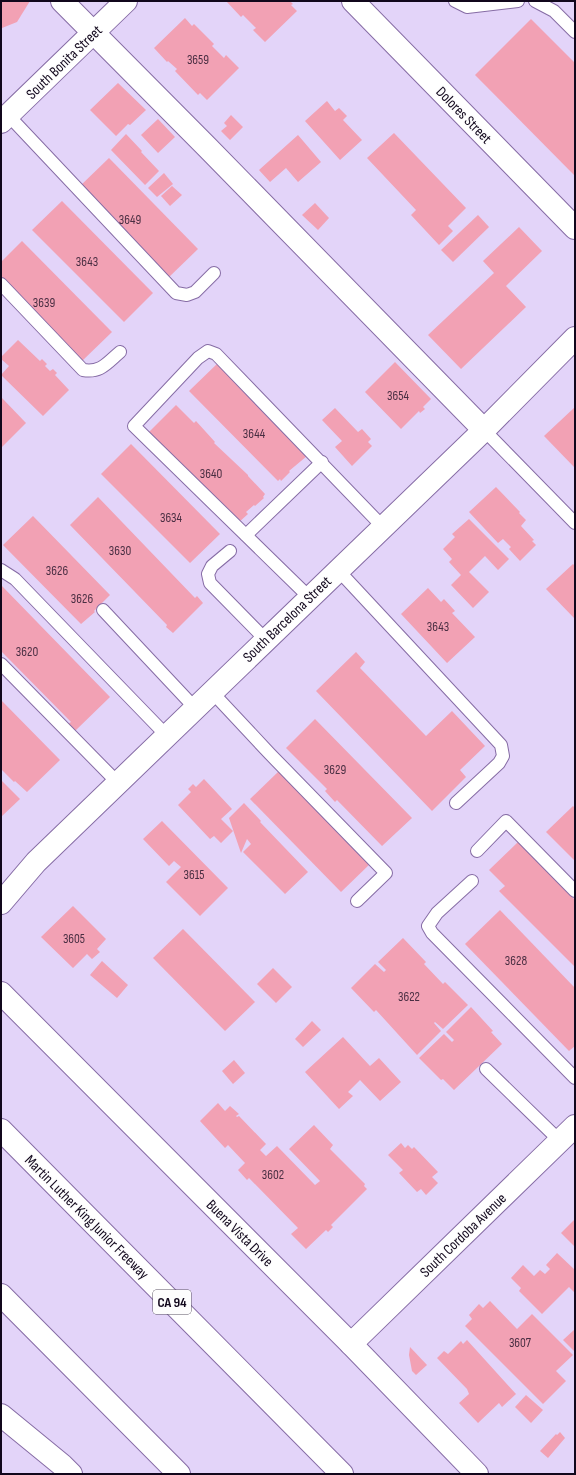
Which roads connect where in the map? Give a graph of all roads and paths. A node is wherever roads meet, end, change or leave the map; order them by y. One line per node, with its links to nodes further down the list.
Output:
1 (62, 1): 8 (main road)
2 (126, 1): 8 (main road, South Bonita Street)
3 (353, 1): 10 (main road, Dolores Street)
4 (455, 1): 5 (lane)
5 (518, 1)
6 (535, 1): 7 (lane)
7 (575, 32)
8 (94, 33): 9 (main road, South Bonita Street); 15 (main road)
9 (5, 118): 11 (lane)
10 (575, 228)
11 (214, 273)
12 (1, 284): 14 (lane)
13 (575, 338): 15 (main road, South Barcelona Street)
14 (120, 352)
15 (484, 430): 17 (lane); 18 (main road, South Barcelona Street)
16 (322, 462): 18 (lane); 19 (lane); 19 (lane)
17 (575, 523)
18 (383, 527): 22 (main road, South Barcelona Street)
19 (246, 535): 23 (lane)
20 (230, 551): 25 (lane)
21 (1, 570): 29 (lane)
22 (338, 570): 23 (main road, South Barcelona Street); 31 (lane)
23 (310, 598): 25 (main road, South Barcelona Street)
24 (103, 610): 28 (lane)
25 (266, 640): 27 (main road, South Barcelona Street)
26 (1, 664): 30 (lane)
27 (212, 692): 28 (main road, South Barcelona Street); 35 (lane)
28 (195, 708): 29 (main road, South Barcelona Street)
29 (167, 736): 30 (main road, South Barcelona Street)
30 (118, 783): 36 (main road, South Barcelona Street)
31 (456, 803)
32 (477, 850): 34 (lane)
33 (472, 881): 39 (lane)
34 (575, 891)
35 (357, 901)
36 (1, 903)
37 (1, 993): 44 (main road, Buena Vista Drive)
38 (486, 1069): 42 (lane)
39 (575, 1078)
40 (575, 1126): 42 (main road, South Cordoba Avenue)
41 (1, 1130): 48 (main road, Martin Luther King Junior Freeway / CA 94)
42 (560, 1141): 44 (main road, South Cordoba Avenue)
43 (1, 1295): 47 (main road)
44 (351, 1344): 49 (main road, Buena Vista Drive)
45 (1, 1415): 46 (main road)
46 (71, 1474)
47 (179, 1474)
48 (342, 1474)
49 (477, 1474)

